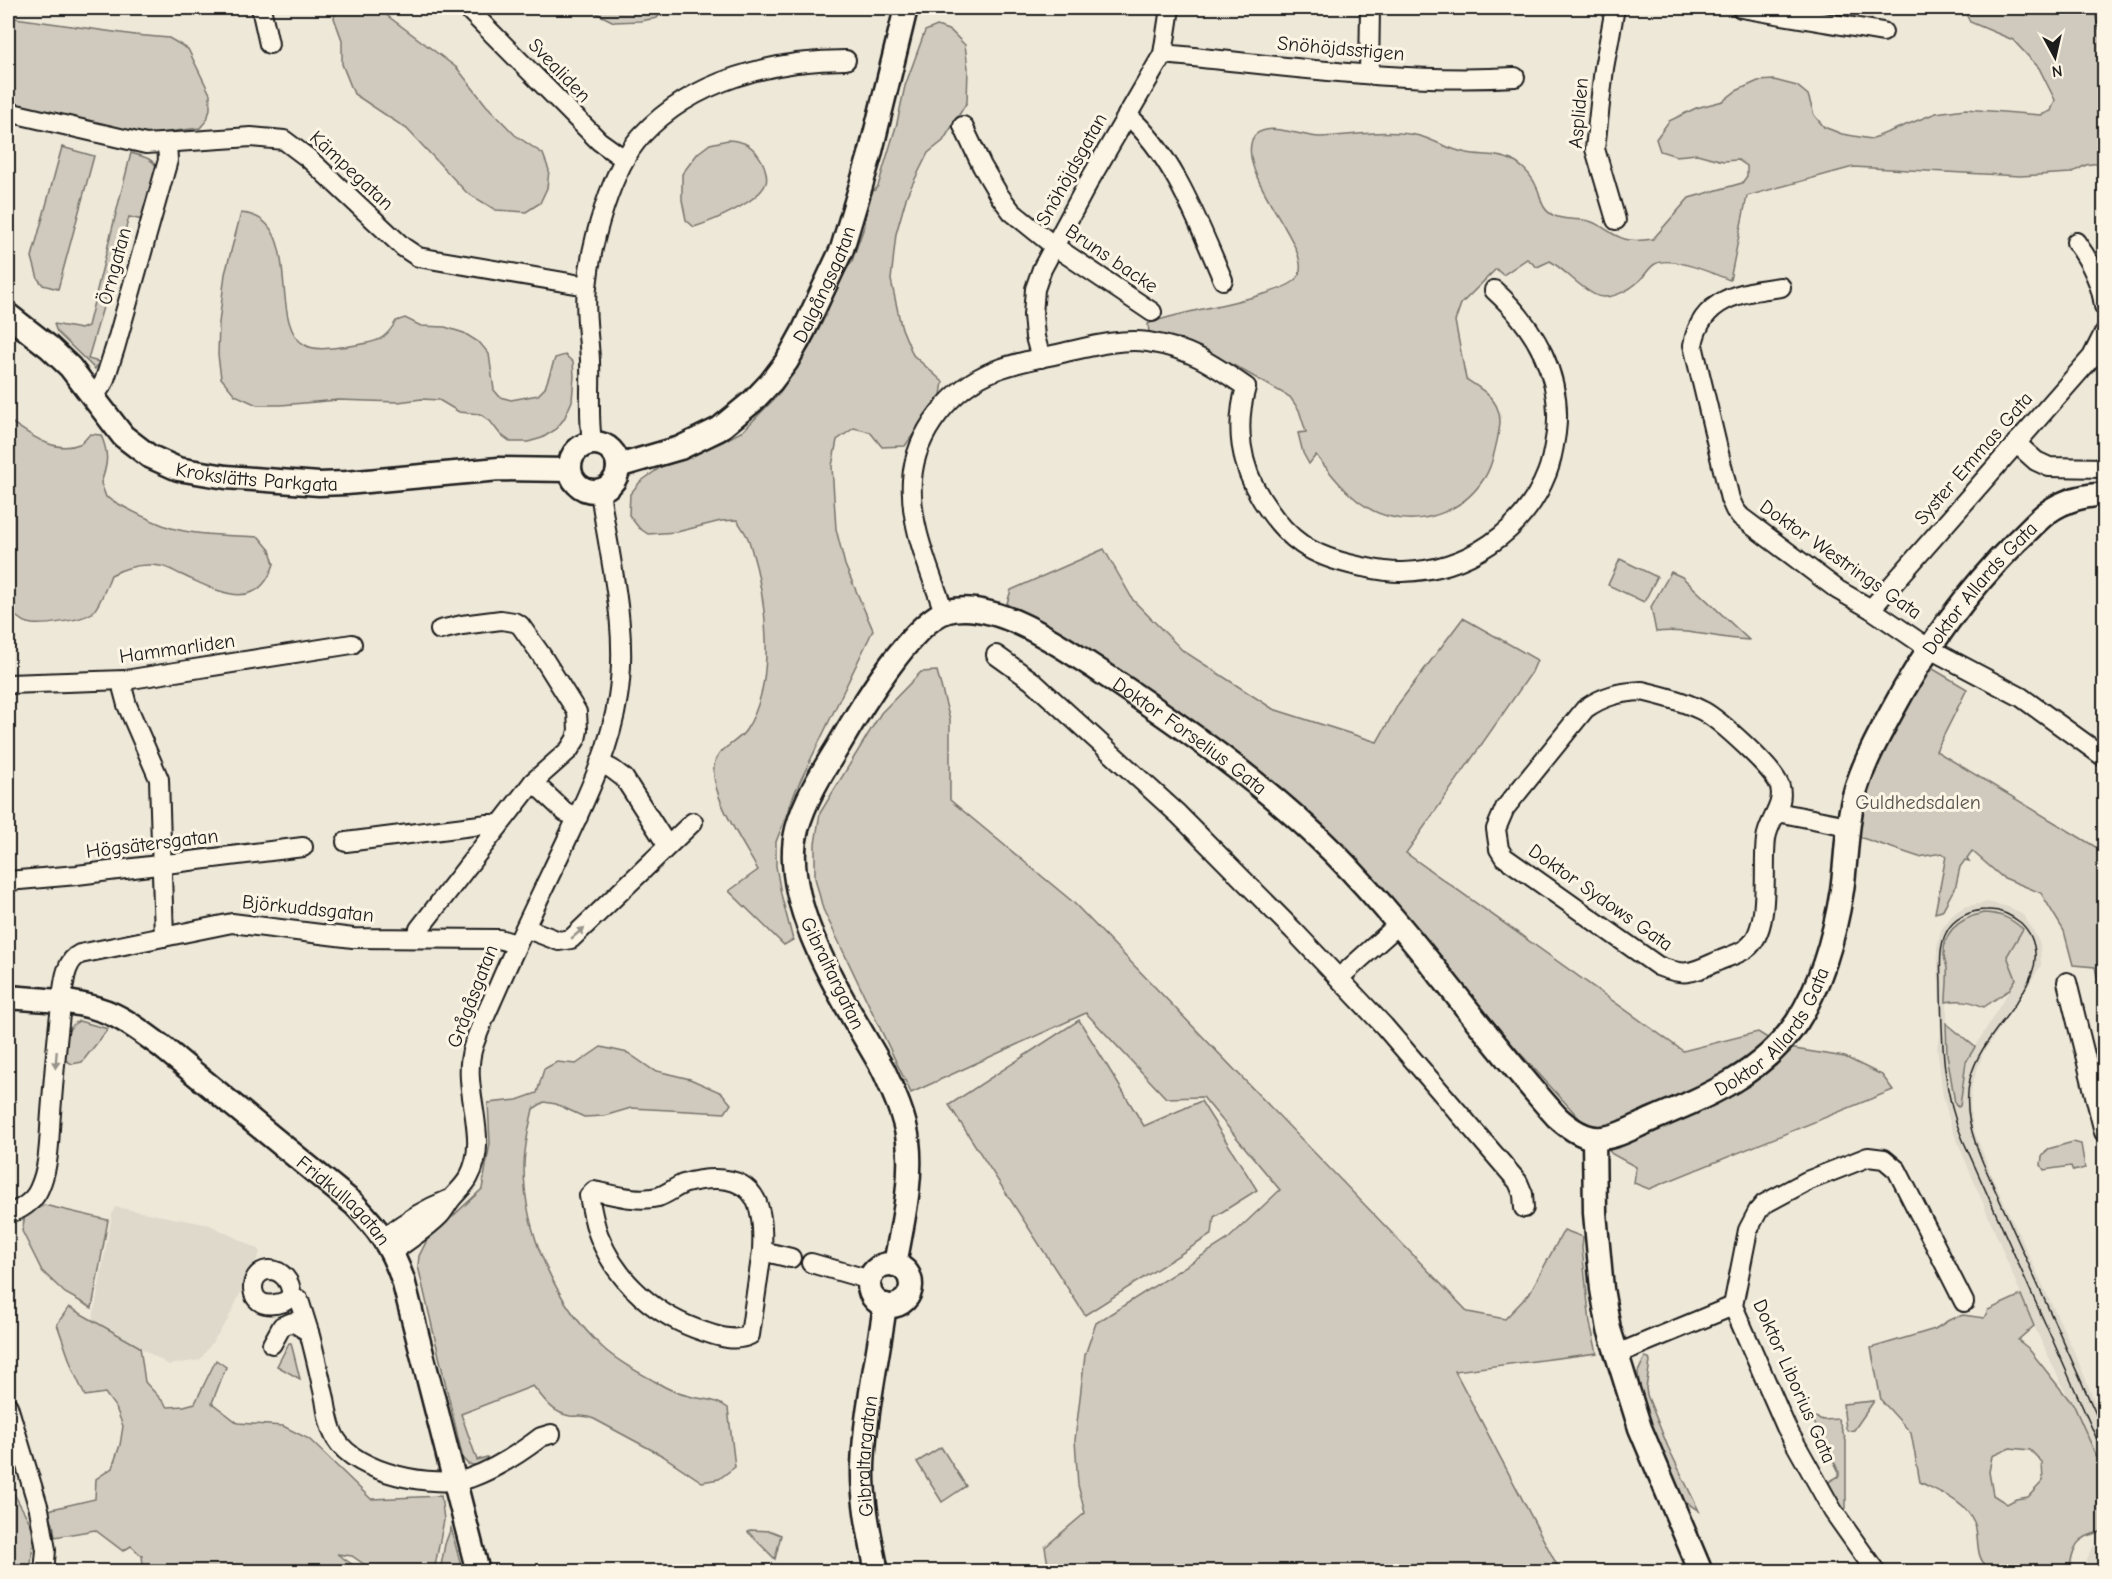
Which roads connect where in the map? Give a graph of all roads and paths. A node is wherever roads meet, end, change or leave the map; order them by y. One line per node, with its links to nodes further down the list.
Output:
1 (261, 8): 9 (street)
2 (467, 8): 18 (street, Svealiden)
3 (906, 8): 34 (street, Dalgångsgatan)
4 (1170, 8): 10 (street, Snöhöjdsgatan)
5 (1370, 8): 12 (street)
6 (1615, 8): 19 (street, Aspliden)
7 (1740, 8): 8 (street)
8 (1883, 32)
9 (269, 44)
10 (1163, 54): 12 (street, Snöhöjdsstigen); 15 (street, Snöhöjdsgatan)
11 (846, 60): 18 (street)
12 (1369, 74): 13 (street, Snöhöjdsstigen)
13 (1515, 77)
14 (8, 112): 17 (street, Kämpegatan)
15 (1127, 115): 21 (street, Snöhöjdsgatan); 22 (street)
16 (963, 126): 21 (street, Bruns backe)
17 (167, 143): 23 (street, Kämpegatan); 31 (street, Örngatan)
18 (624, 159): 23 (street)
19 (1616, 220)
20 (2076, 242): 26 (street)
21 (1054, 246): 27 (street, Bruns backe); 30 (street, Snöhöjdsgatan)
22 (1223, 280)
23 (586, 286): 32 (street)
24 (1781, 286): 39 (street, Doktor Westrings Gata)
25 (1494, 290): 30 (street)
26 (2104, 306)
27 (1152, 312)
28 (8, 315): 31 (street, Krokslätts Parkgata)
29 (2104, 333): 33 (street, Syster Emmas Gata)
30 (1041, 358): 40 (street)
31 (94, 397): 36 (street, Krokslätts Parkgata)
32 (592, 442): 34 (street); 36 (street)
33 (2016, 442): 35 (street); 39 (street, Syster Emmas Gata)
34 (618, 466): 37 (street)
35 (2104, 468)
36 (569, 470): 37 (street)
37 (600, 491): 48 (street, Grågåsgatan)
38 (2104, 495): 43 (street, Doktor Allards Gata)
39 (1871, 609): 43 (street, Doktor Westrings Gata)
40 (944, 612): 60 (street, Doktor Forselius Gata); 76 (street, Gibraltargatan)
41 (440, 630): 49 (street)
42 (352, 644): 45 (street, Hammarliden)
43 (1929, 648): 47 (street, Doktor Westrings Gata); 53 (street, Doktor Allards Gata)
44 (996, 655): 64 (street)
45 (125, 680): 46 (street, Hammarliden); 58 (street)
46 (8, 684)
47 (2104, 757)
48 (600, 763): 51 (street, Grågåsgatan); 56 (street)
49 (533, 782): 51 (street); 54 (street)
50 (1777, 812): 50 (street, Doktor Sydows Gata); 53 (street)
51 (578, 817): 61 (street, Grågåsgatan)
52 (693, 822): 56 (street, Björkuddsgatan)
53 (1848, 826): 69 (street, Doktor Allards Gata)
54 (498, 827): 55 (street); 63 (street)
55 (346, 842)
56 (667, 845): 61 (street, Björkuddsgatan, one-way to 56)
57 (303, 847): 58 (street, Högsätersgatan)
58 (162, 864): 59 (street, Högsätersgatan); 62 (street)
59 (8, 881)
60 (1399, 924): 64 (street); 69 (street, Doktor Forselius Gata)
61 (520, 936): 63 (street, Björkuddsgatan); 72 (street, Grågåsgatan)
62 (164, 937): 63 (street, Björkuddsgatan); 67 (street, Björkuddsgatan)
63 (417, 938)
64 (1340, 977): 70 (street)
65 (2067, 982): 68 (street)
66 (8, 997): 67 (street, Fridkullagatan)
67 (62, 1002): 71 (street, one-way to 71); 72 (street, Fridkullagatan)
68 (2104, 1132)
69 (1594, 1139): 84 (street)
70 (1524, 1208)
71 (8, 1213)
72 (388, 1245): 87 (street, Fridkullagatan)
73 (762, 1251): 73 (street); 74 (street)
74 (791, 1258)
75 (811, 1263): 77 (street)
76 (895, 1265): 77 (street); 80 (street)
77 (870, 1280): 80 (street)
78 (291, 1295): 82 (street)
79 (1964, 1302): 81 (street, Doktor Liborius Gata)
80 (885, 1305): 90 (street, Gibraltargatan)
81 (1733, 1306): 84 (street); 92 (street, Doktor Liborius Gata)
82 (309, 1332): 83 (street); 87 (street)
83 (272, 1344)
84 (1617, 1354): 91 (street)
85 (8, 1406): 88 (street)
86 (551, 1434): 87 (street)
87 (455, 1481): 89 (street, Fridkullagatan)
88 (44, 1572)
89 (478, 1572)
90 (877, 1572)
91 (1701, 1572)
92 (1876, 1572)

